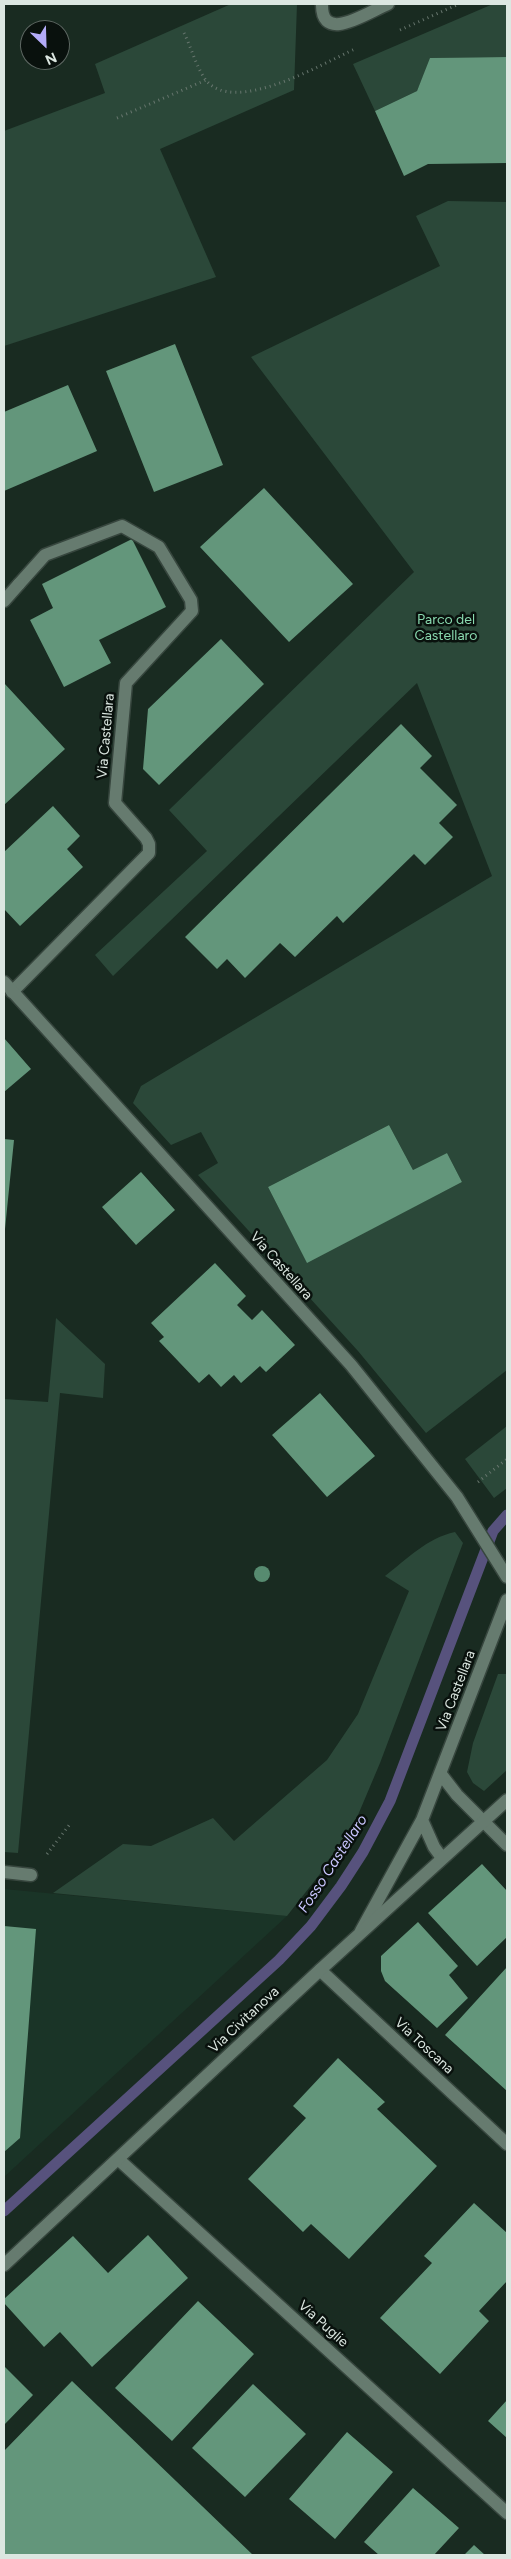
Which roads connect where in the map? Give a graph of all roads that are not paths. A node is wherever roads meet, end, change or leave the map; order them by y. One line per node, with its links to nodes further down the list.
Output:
1 (322, 4): 2 (street)
2 (388, 4)
3 (4, 601): 4 (street, Via Castellara)
4 (8, 987): 5 (street, Via Castellara)
5 (506, 1575)
6 (507, 1600): 7 (street, Via Castellara)
7 (504, 1624): 8 (street, Via Castellara)
8 (440, 1773): 10 (street, Via Castellara); 11 (street)
9 (507, 1800): 11 (street, Via Civitanova)
10 (422, 1820): 13 (street); 16 (street, Via Castellara)
11 (484, 1821): 12 (street); 13 (street, Via Civitanova)
12 (507, 1844)
13 (442, 1858): 16 (street, Via Civitanova)
14 (4, 1872): 15 (street)
15 (31, 1874)
16 (359, 1934): 17 (street, Via Civitanova)
17 (320, 1970): 18 (street, Via Toscana); 19 (street, Via Civitanova)
18 (507, 2144)
19 (118, 2159): 20 (street, Via Civitanova); 21 (street, Via Puglie)
20 (4, 2265)
21 (507, 2513)

